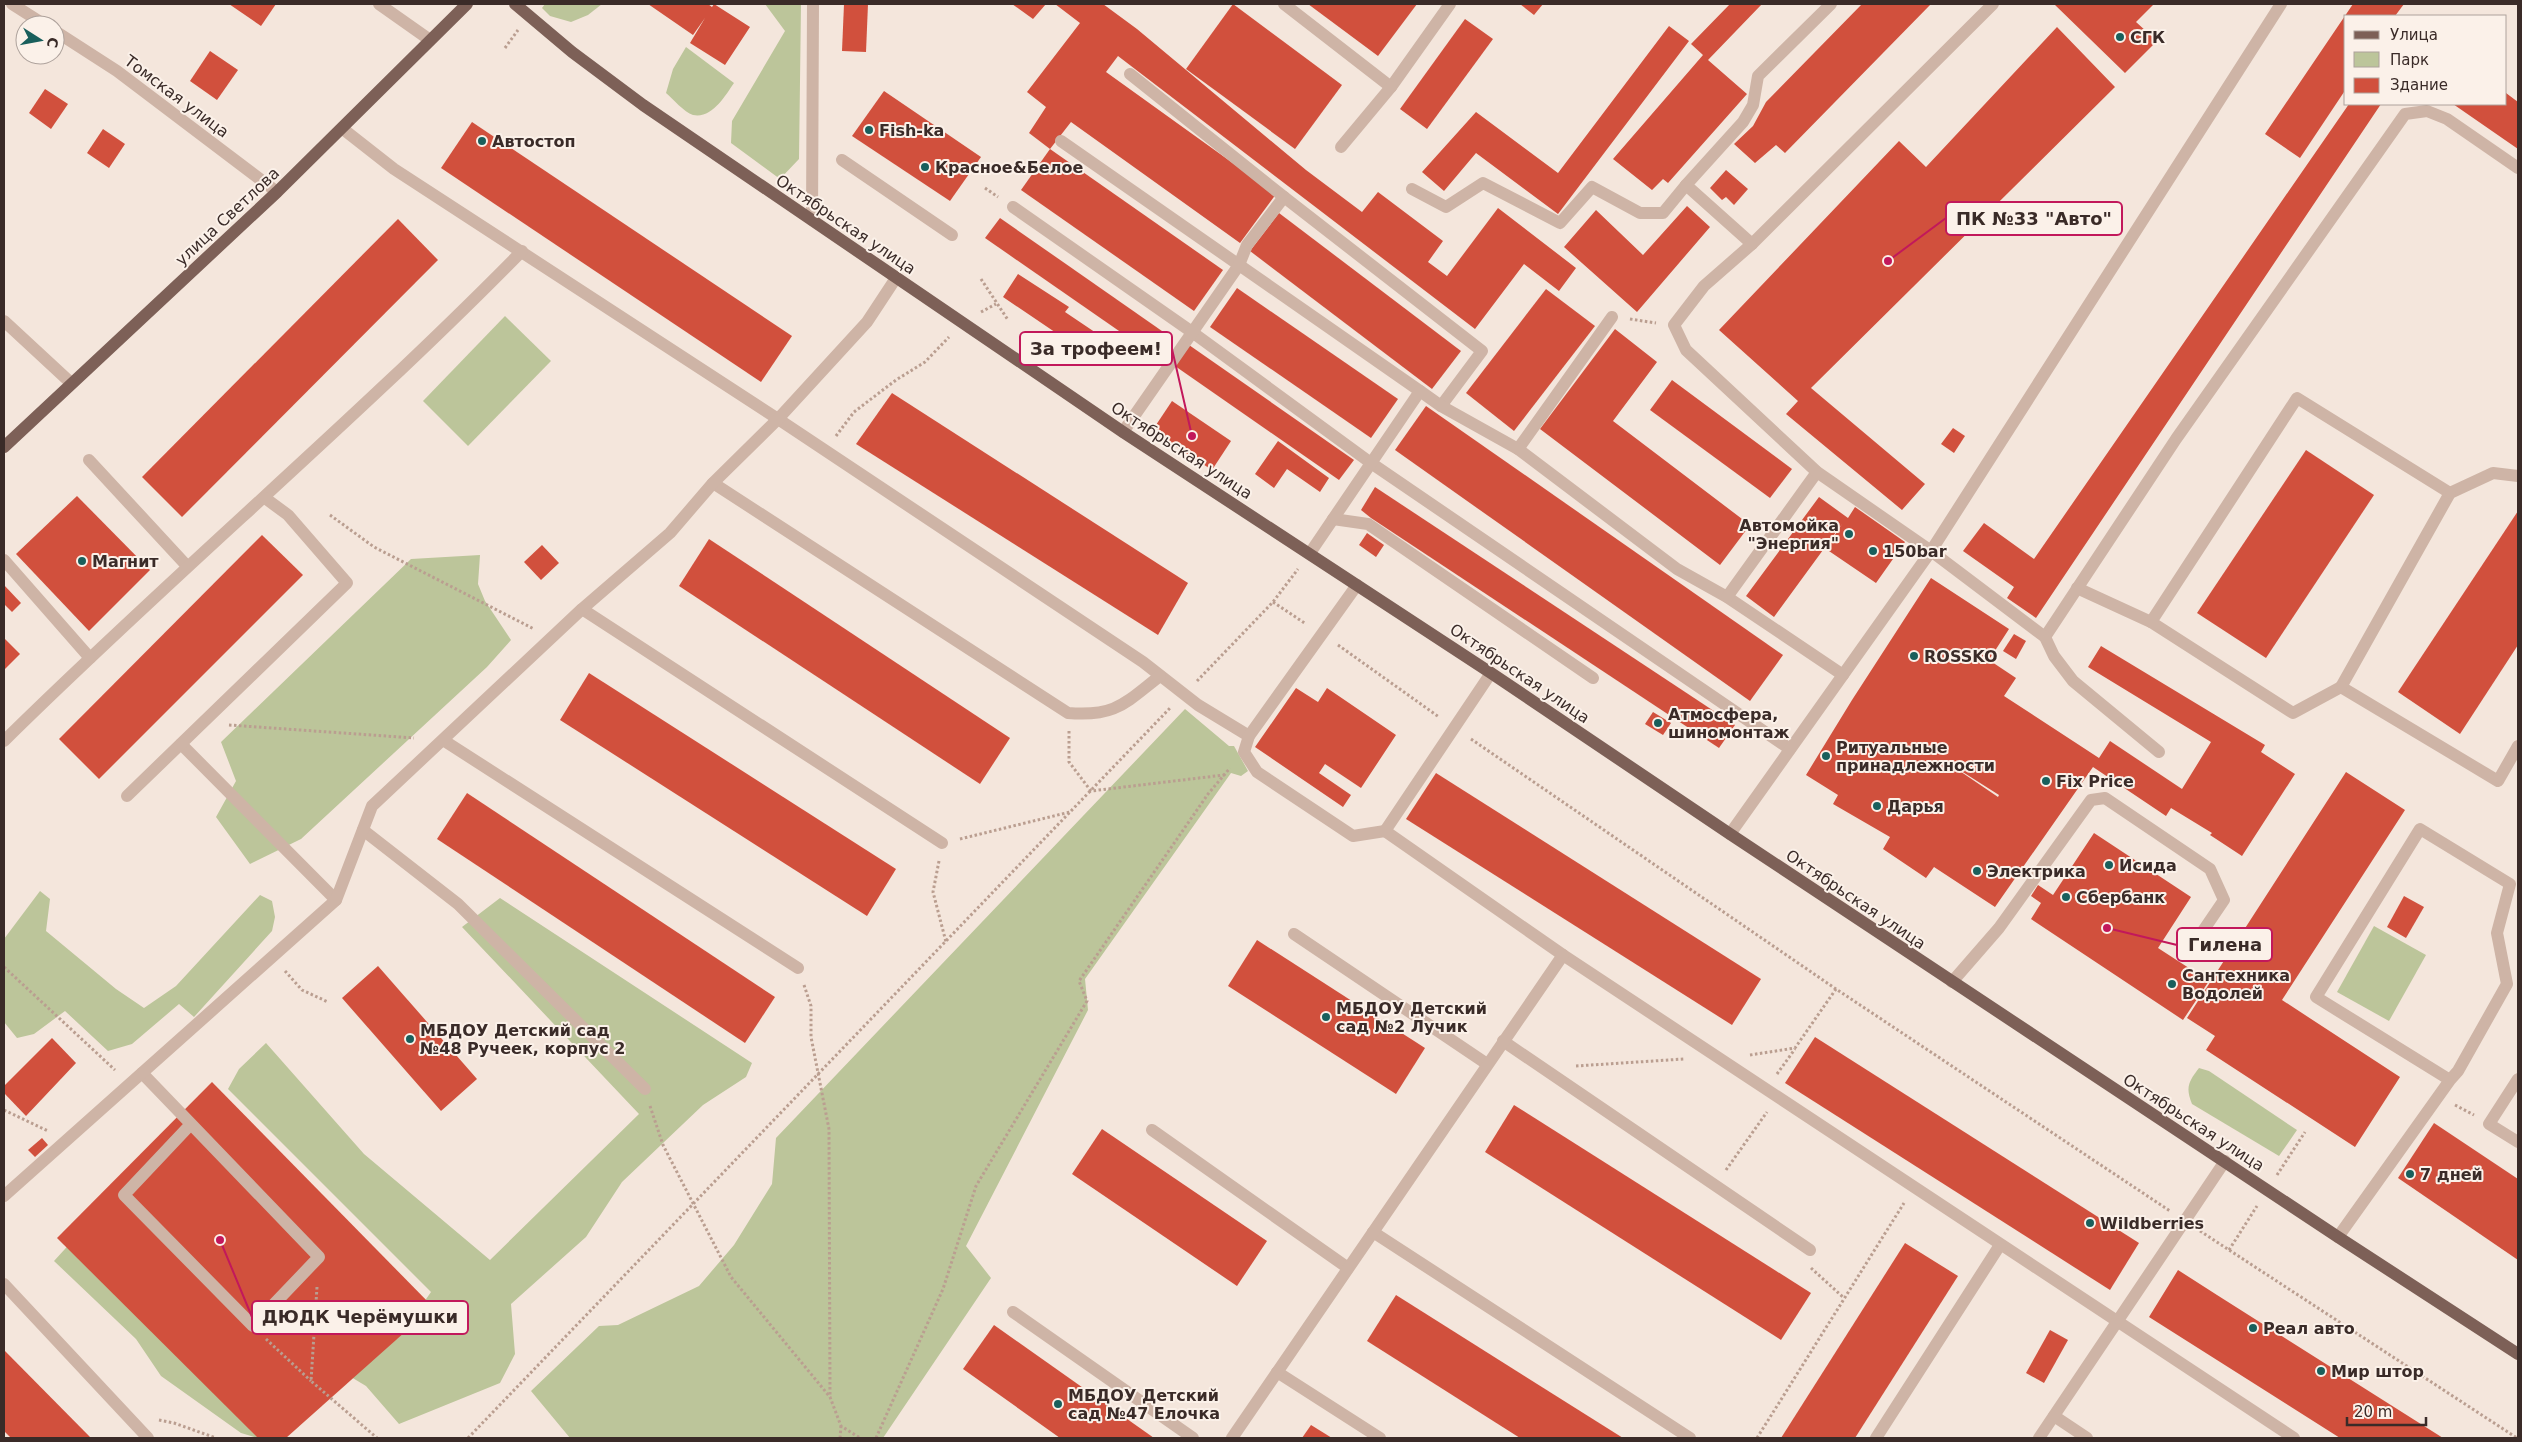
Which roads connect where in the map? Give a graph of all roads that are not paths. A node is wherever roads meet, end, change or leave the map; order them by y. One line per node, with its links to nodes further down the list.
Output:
1 (12, 4): 11 (street)
2 (379, 4): 13 (street)
3 (467, 4): 13 (main road, улица Светлова)
4 (515, 4): 26 (main road, Октябрьская улица)
5 (813, 4): 26 (street)
6 (1284, 4): 15 (street)
7 (1450, 4): 15 (street)
8 (1831, 4): 21 (street)
9 (1993, 4): 28 (street)
10 (2281, 4): 50 (street)
11 (29, 15)
12 (65, 37): 23 (street, Томская улица)
13 (430, 40): 16 (main road, улица Светлова)
14 (1130, 74): 24 (street)
15 (1391, 87): 18 (street)
16 (343, 128): 23 (main road, улица Светлова); 29 (street)
17 (1061, 141): 30 (street)
18 (1341, 147)
19 (842, 160): 27 (street)
20 (2518, 168): 55 (street)
21 (1686, 185): 22 (street); 28 (street)
22 (1412, 189)
23 (277, 192): 35 (main road, улица Светлова)
24 (1284, 197): 30 (street); 37 (street)
25 (1013, 207): 34 (street)
26 (812, 220): 31 (main road, Октябрьская улица)
27 (952, 235)
28 (1752, 244): 44 (street)
29 (522, 251): 38 (street); 48 (street)
30 (1238, 265): 34 (street); 36 (street)
31 (896, 278): 38 (street); 39 (main road, Октябрьская улица)
32 (1612, 317): 41 (street)
33 (4, 321): 35 (street)
34 (1192, 332): 39 (street); 43 (street)
35 (71, 383): 40 (main road, улица Светлова)
36 (1420, 391): 37 (street); 43 (street)
37 (1441, 406): 41 (street)
38 (778, 419): 46 (street); 63 (street)
39 (1123, 432): 51 (main road, Октябрьская улица)
40 (4, 446)
41 (1518, 449): 56 (street)
42 (89, 460): 53 (street)
43 (1372, 463): 49 (street); 71 (street)
44 (1817, 472): 50 (street); 56 (street)
45 (2518, 476): 47 (street)
46 (713, 483): 57 (street); 63 (street)
47 (2450, 493): 58 (street); 65 (street)
48 (265, 498): 53 (street); 69 (street)
49 (1333, 519): 51 (street); 64 (street)
50 (1931, 550): 59 (street); 62 (street)
51 (1310, 553): 54 (main road, Октябрьская улица)
52 (4, 560): 60 (street)
53 (188, 566): 60 (street)
54 (1357, 585): 61 (main road, Октябрьская улица); 66 (street)
55 (2077, 588): 58 (street); 59 (street)
56 (1727, 597): 62 (street)
57 (582, 609): 67 (street); 77 (street)
58 (2151, 622): 65 (street)
59 (2045, 637): 72 (street)
60 (90, 658): 68 (street)
61 (1491, 672): 75 (street); 76 (main road, Октябрьская улица)
62 (1843, 675): 71 (street)
63 (1160, 676): 66 (street)
64 (1593, 678)
65 (2341, 687): 70 (street)
66 (1250, 736): 75 (street)
67 (443, 740): 74 (street); 82 (street)
68 (4, 741)
69 (181, 744): 73 (street); 78 (street)
70 (2518, 746)
71 (1790, 749): 76 (street)
72 (2159, 752)
73 (128, 796)
74 (363, 830): 78 (street); 89 (street)
75 (1386, 831): 81 (street)
76 (1730, 834): 83 (main road, Октябрьская улица)
77 (942, 843)
78 (336, 900): 86 (street)
79 (1294, 934): 85 (street)
80 (2190, 950): 83 (street)
81 (1563, 955): 84 (street); 97 (street)
82 (798, 968)
83 (1952, 982): 93 (main road, Октябрьская улица)
84 (1503, 1041): 85 (street); 98 (street)
85 (1487, 1064): 95 (street)
86 (142, 1073): 90 (street); 94 (street)
87 (2518, 1079): 92 (street)
88 (2450, 1080): 88 (street); 96 (street)
89 (645, 1089)
90 (191, 1124): 90 (street)
91 (1152, 1130): 99 (street)
92 (2518, 1142)
93 (2225, 1161): 96 (main road, Октябрьская улица); 102 (street)
94 (4, 1196)
95 (1373, 1232): 99 (street); 110 (street)
96 (2338, 1237): 103 (main road, Октябрьская улица)
97 (2000, 1245): 102 (street); 111 (street)
98 (1810, 1250)
99 (1348, 1268): 104 (street)
100 (4, 1284): 106 (street)
101 (1013, 1312): 107 (street)
102 (2117, 1320): 105 (street); 114 (street)
103 (2518, 1354)
104 (1277, 1372): 108 (street); 109 (street)
105 (2054, 1416): 112 (street); 113 (street)
106 (148, 1438)
107 (1193, 1438)
108 (1232, 1438)
109 (1380, 1438)
110 (1690, 1438)
111 (1876, 1438)
112 (2039, 1438)
113 (2087, 1438)
114 (2294, 1438)

